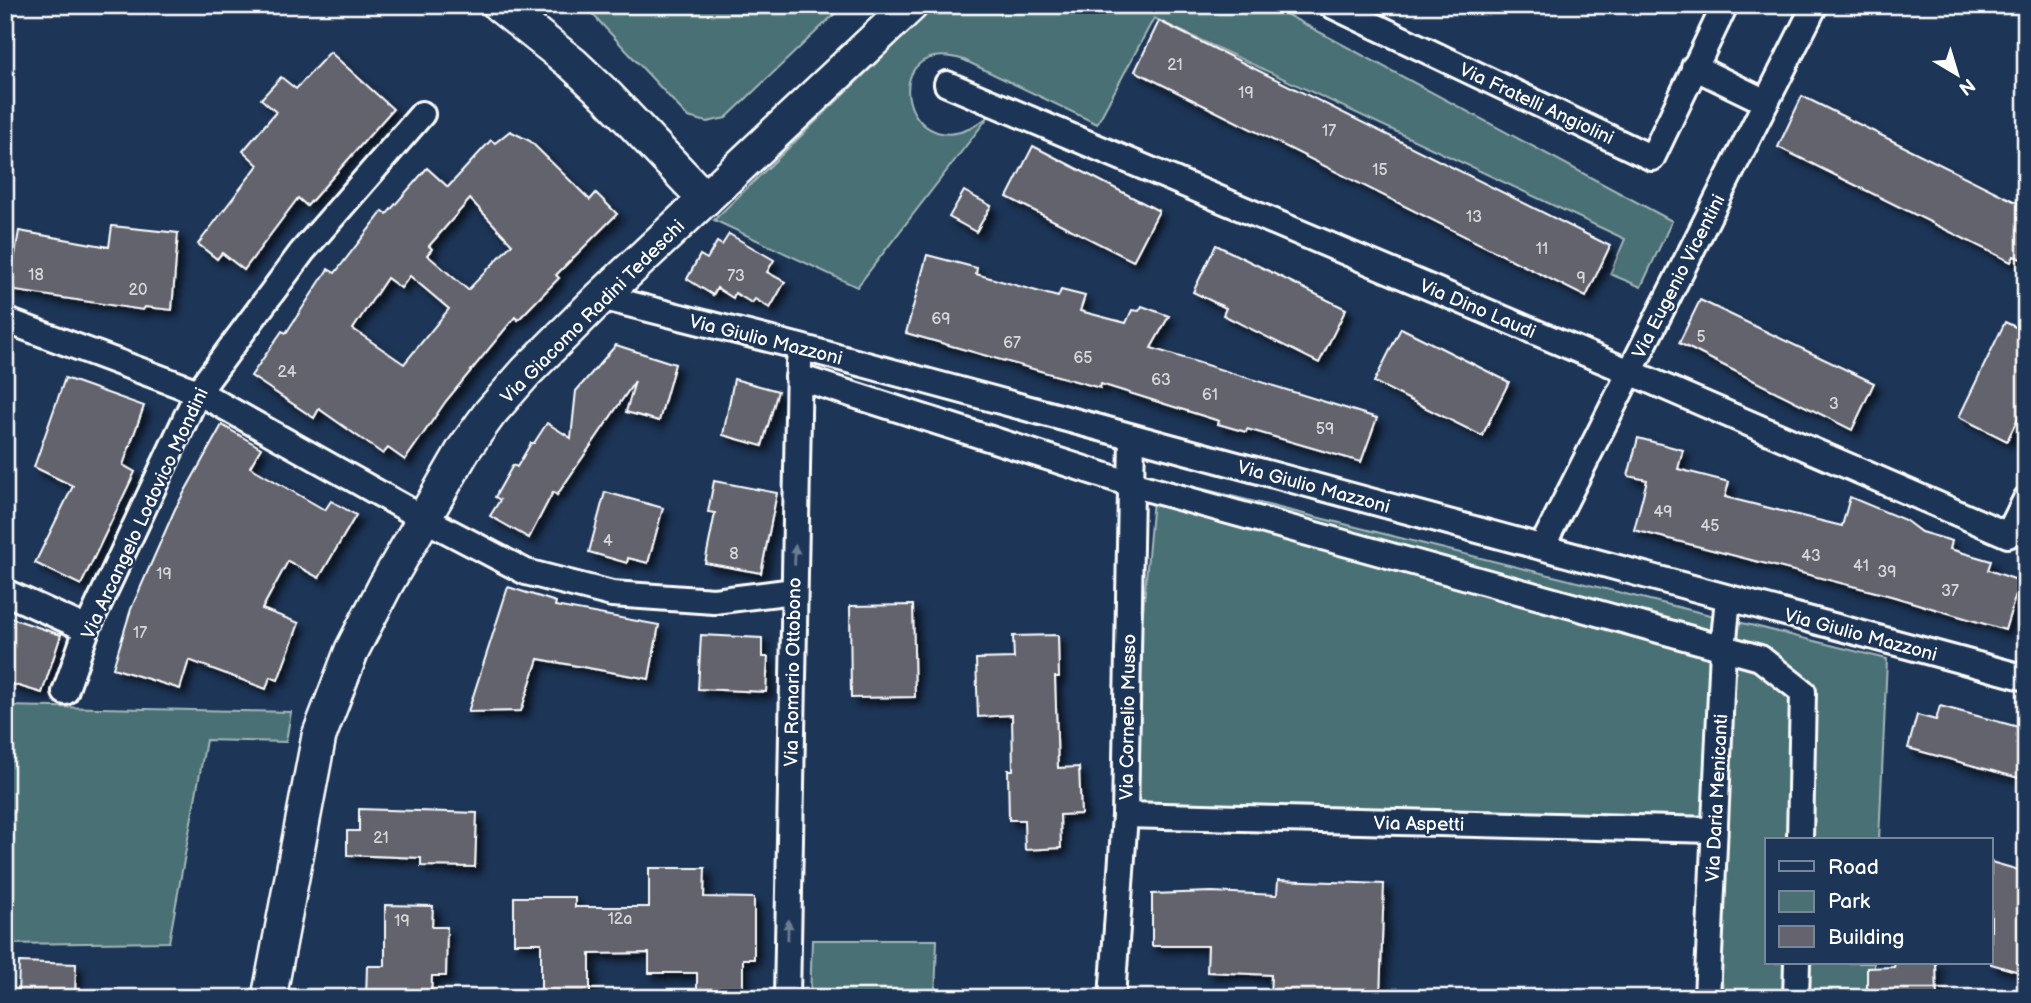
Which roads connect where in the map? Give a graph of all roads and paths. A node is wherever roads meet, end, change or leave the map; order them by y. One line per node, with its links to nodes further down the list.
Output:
1 (499, 5): 10 (main road)
2 (911, 5): 10 (main road, Via Giacomo Radini Tedeschi)
3 (1331, 5): 6 (street, Via Fratelli Angiolini)
4 (1725, 5): 6 (street)
5 (1815, 5): 8 (street, Via Eugenio Vicentini)
6 (1695, 67): 8 (street)
7 (947, 84): 14 (street, Via Dino Laudi)
8 (1766, 102): 14 (street, Via Eugenio Vicentini)
9 (422, 114): 16 (street, Via Arcangelo Lodovico Mondini)
10 (705, 199): 11 (main road, Via Giacomo Radini Tedeschi)
11 (601, 297): 13 (street, Via Giulio Mazzoni); 20 (main road, Via Giacomo Radini Tedeschi)
12 (5, 320): 16 (street)
13 (800, 347): 15 (street, Via Romario Ottobono); 17 (street, Via Giulio Mazzoni)
14 (1630, 372): 19 (street, Via Dino Laudi); 21 (street, Via Eugenio Vicentini)
15 (798, 377): 18 (street); 22 (street, Via Romario Ottobono, one-way to 15)
16 (198, 392): 20 (street); 25 (street, Via Arcangelo Lodovico Mondini)
17 (1132, 437): 18 (street, Via Cornelio Musso); 21 (street, Via Giulio Mazzoni)
18 (1131, 484): 26 (street); 29 (street, Via Cornelio Musso)
19 (2026, 499)
20 (423, 518): 22 (street); 33 (main road, Via Giacomo Radini Tedeschi)
21 (1542, 547): 24 (street, Via Giulio Mazzoni)
22 (794, 591): 34 (street, Via Romario Ottobono, one-way to 22)
23 (5, 592): 25 (street)
24 (1728, 598): 26 (street, Via Daria Menicanti); 27 (street, Via Giulio Mazzoni)
25 (87, 629): 28 (street, Via Arcangelo Lodovico Mondini)
26 (1723, 649): 30 (street, Via Daria Menicanti); 31 (street)
27 (2026, 678)
28 (65, 692)
29 (1125, 815): 30 (street, Via Aspetti); 35 (street, Via Cornelio Musso)
30 (1714, 830): 36 (street, Via Daria Menicanti)
31 (1800, 838)
32 (1797, 964): 37 (street)
33 (270, 998)
34 (787, 998)
35 (1112, 998)
36 (1707, 998)
37 (1796, 998)

